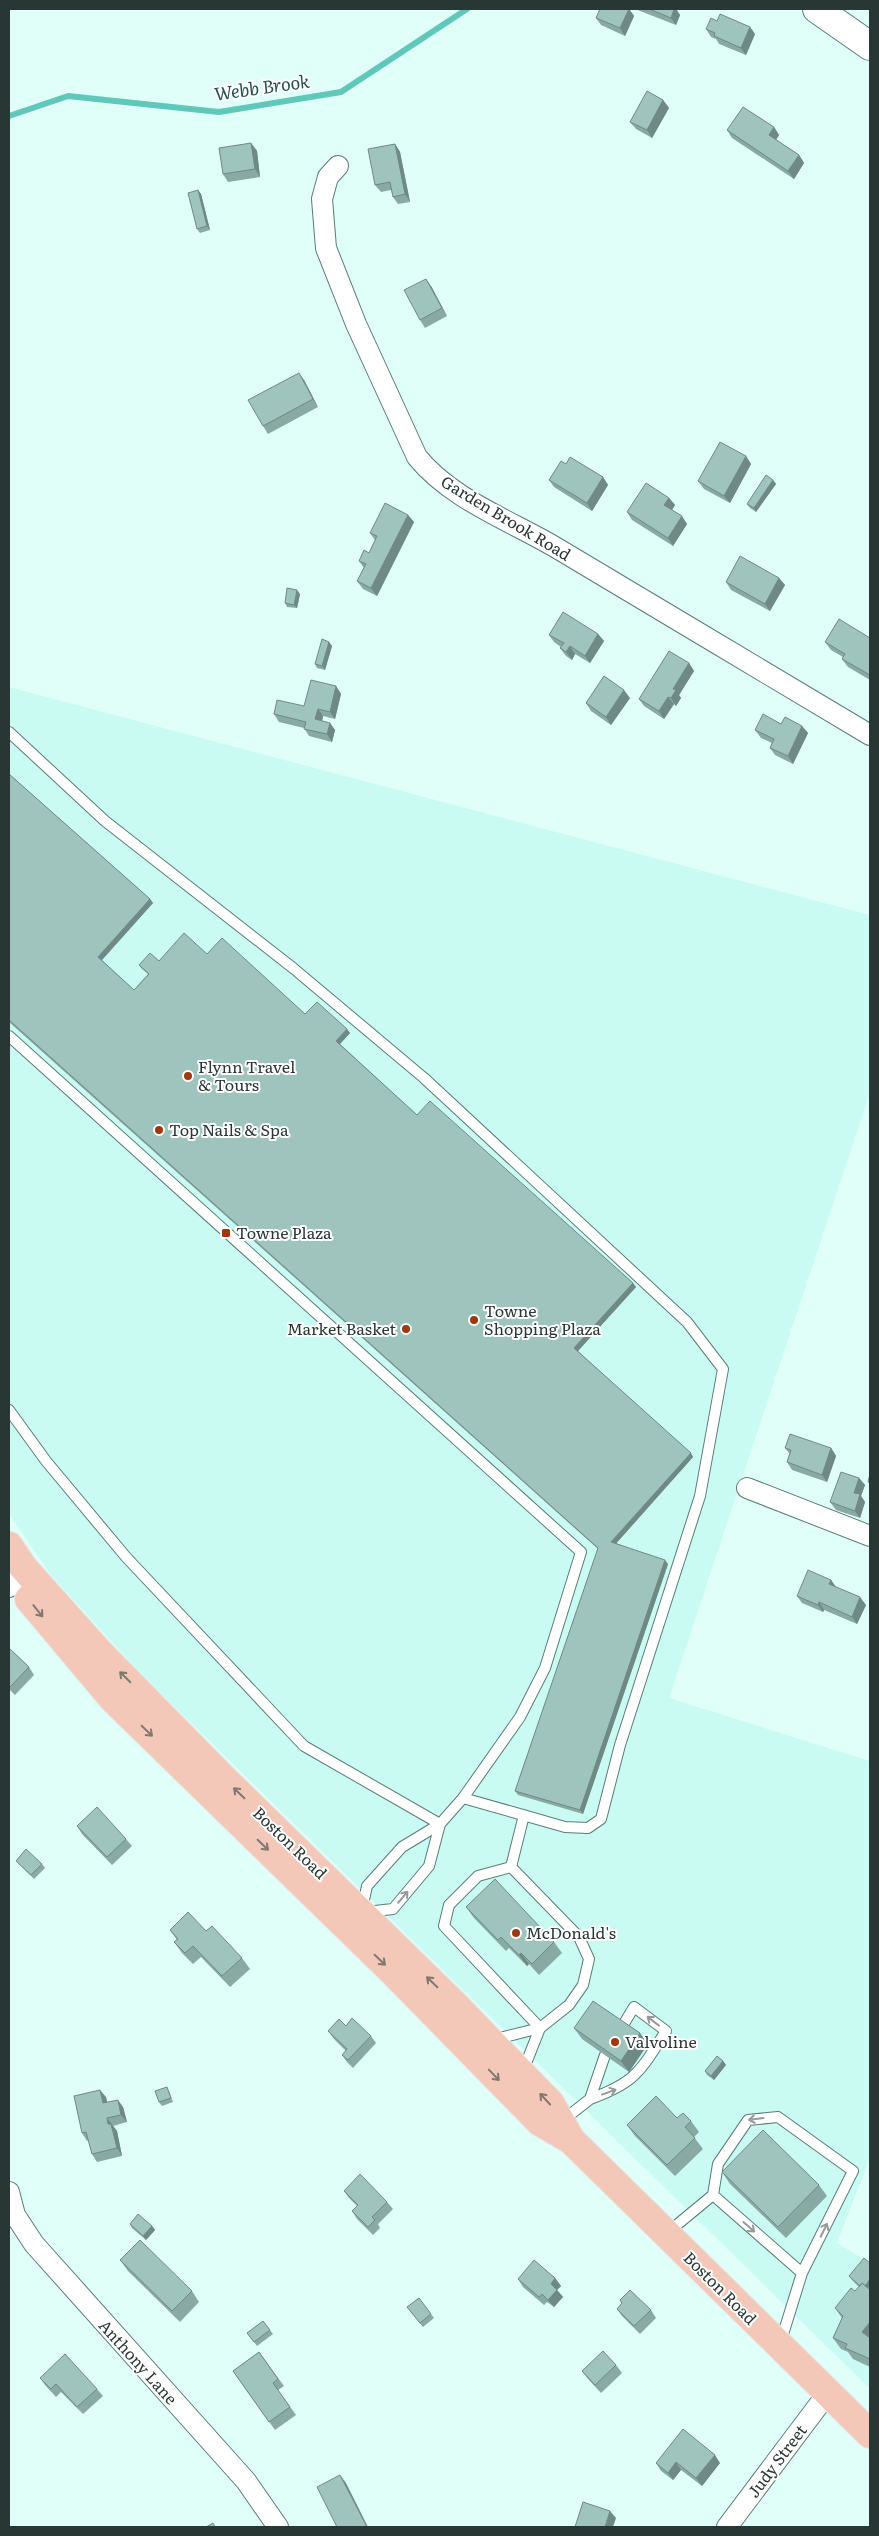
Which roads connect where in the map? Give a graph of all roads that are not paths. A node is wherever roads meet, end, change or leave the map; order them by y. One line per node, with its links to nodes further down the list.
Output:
1 (817, 9): 2 (street)
2 (870, 46)
3 (338, 166): 5 (street, Garden Brook Road)
4 (9, 732): 13 (lane)
5 (870, 735)
6 (9, 1036): 12 (lane)
7 (9, 1410): 14 (lane)
8 (747, 1488): 9 (street)
9 (870, 1536)
10 (9, 1546): 16 (main road, Boston Road, one-way to 10)
11 (10, 1579): 16 (main road, Boston Road, one-way to 16)
12 (463, 1798): 13 (lane); 14 (lane)
13 (524, 1815): 15 (lane)
14 (440, 1824): 16 (lane); 16 (lane, one-way to 14)
15 (511, 1868): 18 (lane); 18 (lane)
16 (353, 1919): 19 (main road, Boston Road, one-way to 16); 23 (main road, Boston Road, one-way to 23)
17 (622, 2027): 22 (lane, one-way to 17)
18 (540, 2028): 19 (lane); 21 (lane)
19 (489, 2041): 21 (main road, Boston Road)
20 (605, 2055): 22 (lane)
21 (521, 2074): 23 (main road, Boston Road, one-way to 21)
22 (590, 2099): 23 (lane)
23 (566, 2130): 26 (main road, Boston Road)
24 (9, 2192): 31 (street, Anthony Lane)
25 (713, 2195): 26 (lane); 27 (lane, one-way to 27); 27 (lane, one-way to 25)
26 (666, 2234): 28 (main road, Boston Road)
27 (802, 2273): 28 (lane)
28 (780, 2347): 29 (main road, Boston Road)
29 (827, 2394): 30 (main road, Boston Road); 32 (street, Judy Street)
30 (870, 2434)
31 (278, 2527)
32 (727, 2527)

